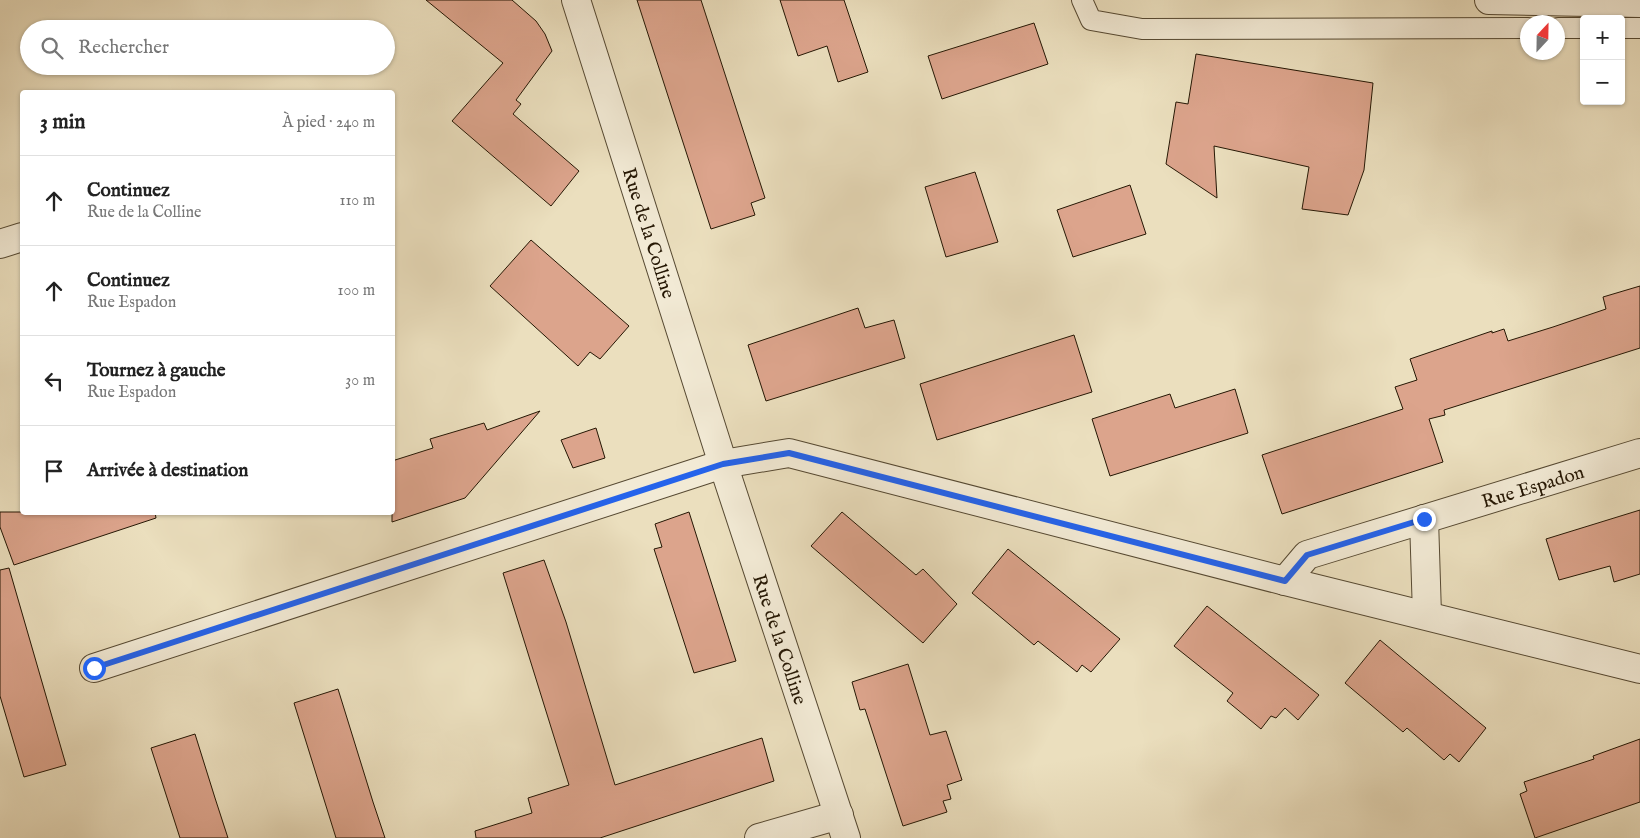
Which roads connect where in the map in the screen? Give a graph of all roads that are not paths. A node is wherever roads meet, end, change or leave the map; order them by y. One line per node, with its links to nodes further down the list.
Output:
1 (576, 0): 13 (street, Rue de la Colline)
2 (1082, 0): 5 (lane)
3 (1488, 0): 4 (street)
4 (1640, 2)
5 (1520, 28)
6 (1565, 28): 7 (lane)
7 (1580, 28)
8 (1625, 28): 9 (lane)
9 (1640, 28)
10 (20, 238): 11 (street)
11 (0, 244)
12 (1640, 453): 14 (street, Rue Espadon)
13 (723, 464): 15 (street); 17 (street); 19 (street, Rue de la Colline)
14 (1424, 519): 15 (street, Rue Espadon); 16 (street)
15 (1285, 581): 16 (street)
16 (1427, 615): 18 (street)
17 (94, 668)
18 (1640, 668)
19 (842, 826): 20 (street, Rue de la Colline)
20 (759, 838)

